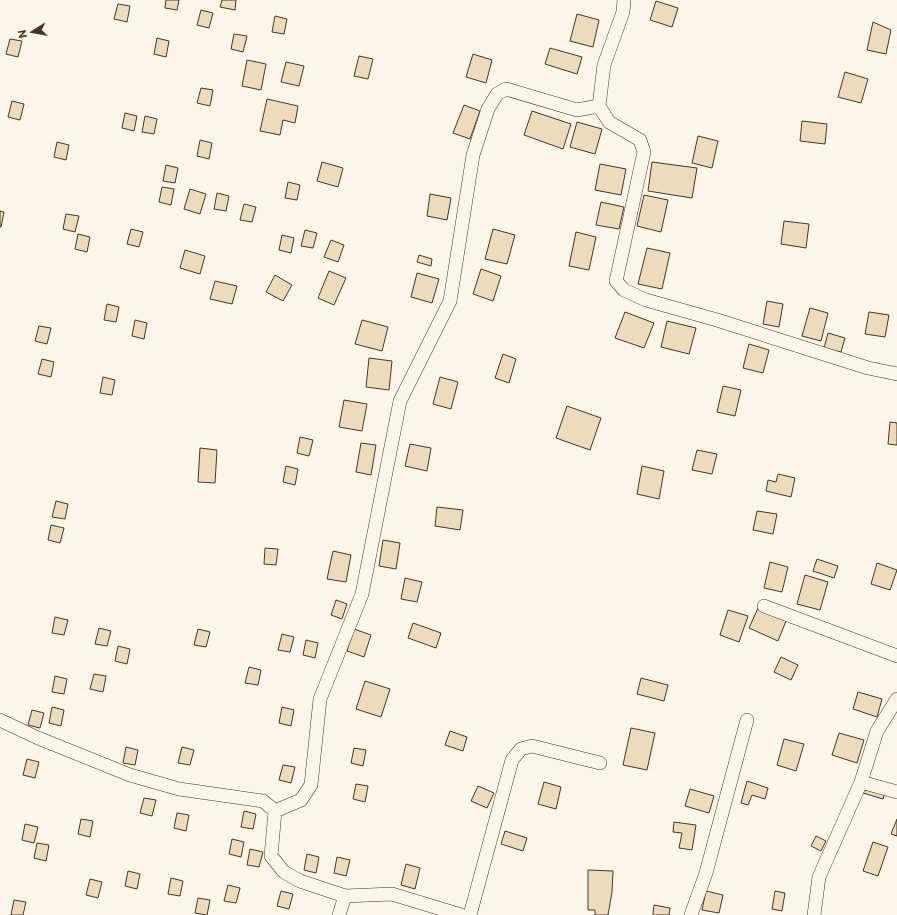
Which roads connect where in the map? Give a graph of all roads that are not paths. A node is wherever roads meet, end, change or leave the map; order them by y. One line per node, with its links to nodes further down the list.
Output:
1 (624, 0): 2 (street)
2 (600, 106): 3 (street); 12 (street)
3 (897, 374)
4 (764, 606): 5 (street)
5 (897, 656)
6 (897, 699): 10 (street)
7 (0, 720): 12 (street)
8 (747, 720): 17 (street)
9 (600, 763): 16 (street)
10 (861, 782): 11 (street); 18 (street)
11 (897, 792)
12 (275, 811): 13 (street)
13 (345, 896): 14 (street); 15 (street)
14 (339, 915)
15 (461, 915)
16 (470, 915)
17 (692, 915)
18 (814, 915)

